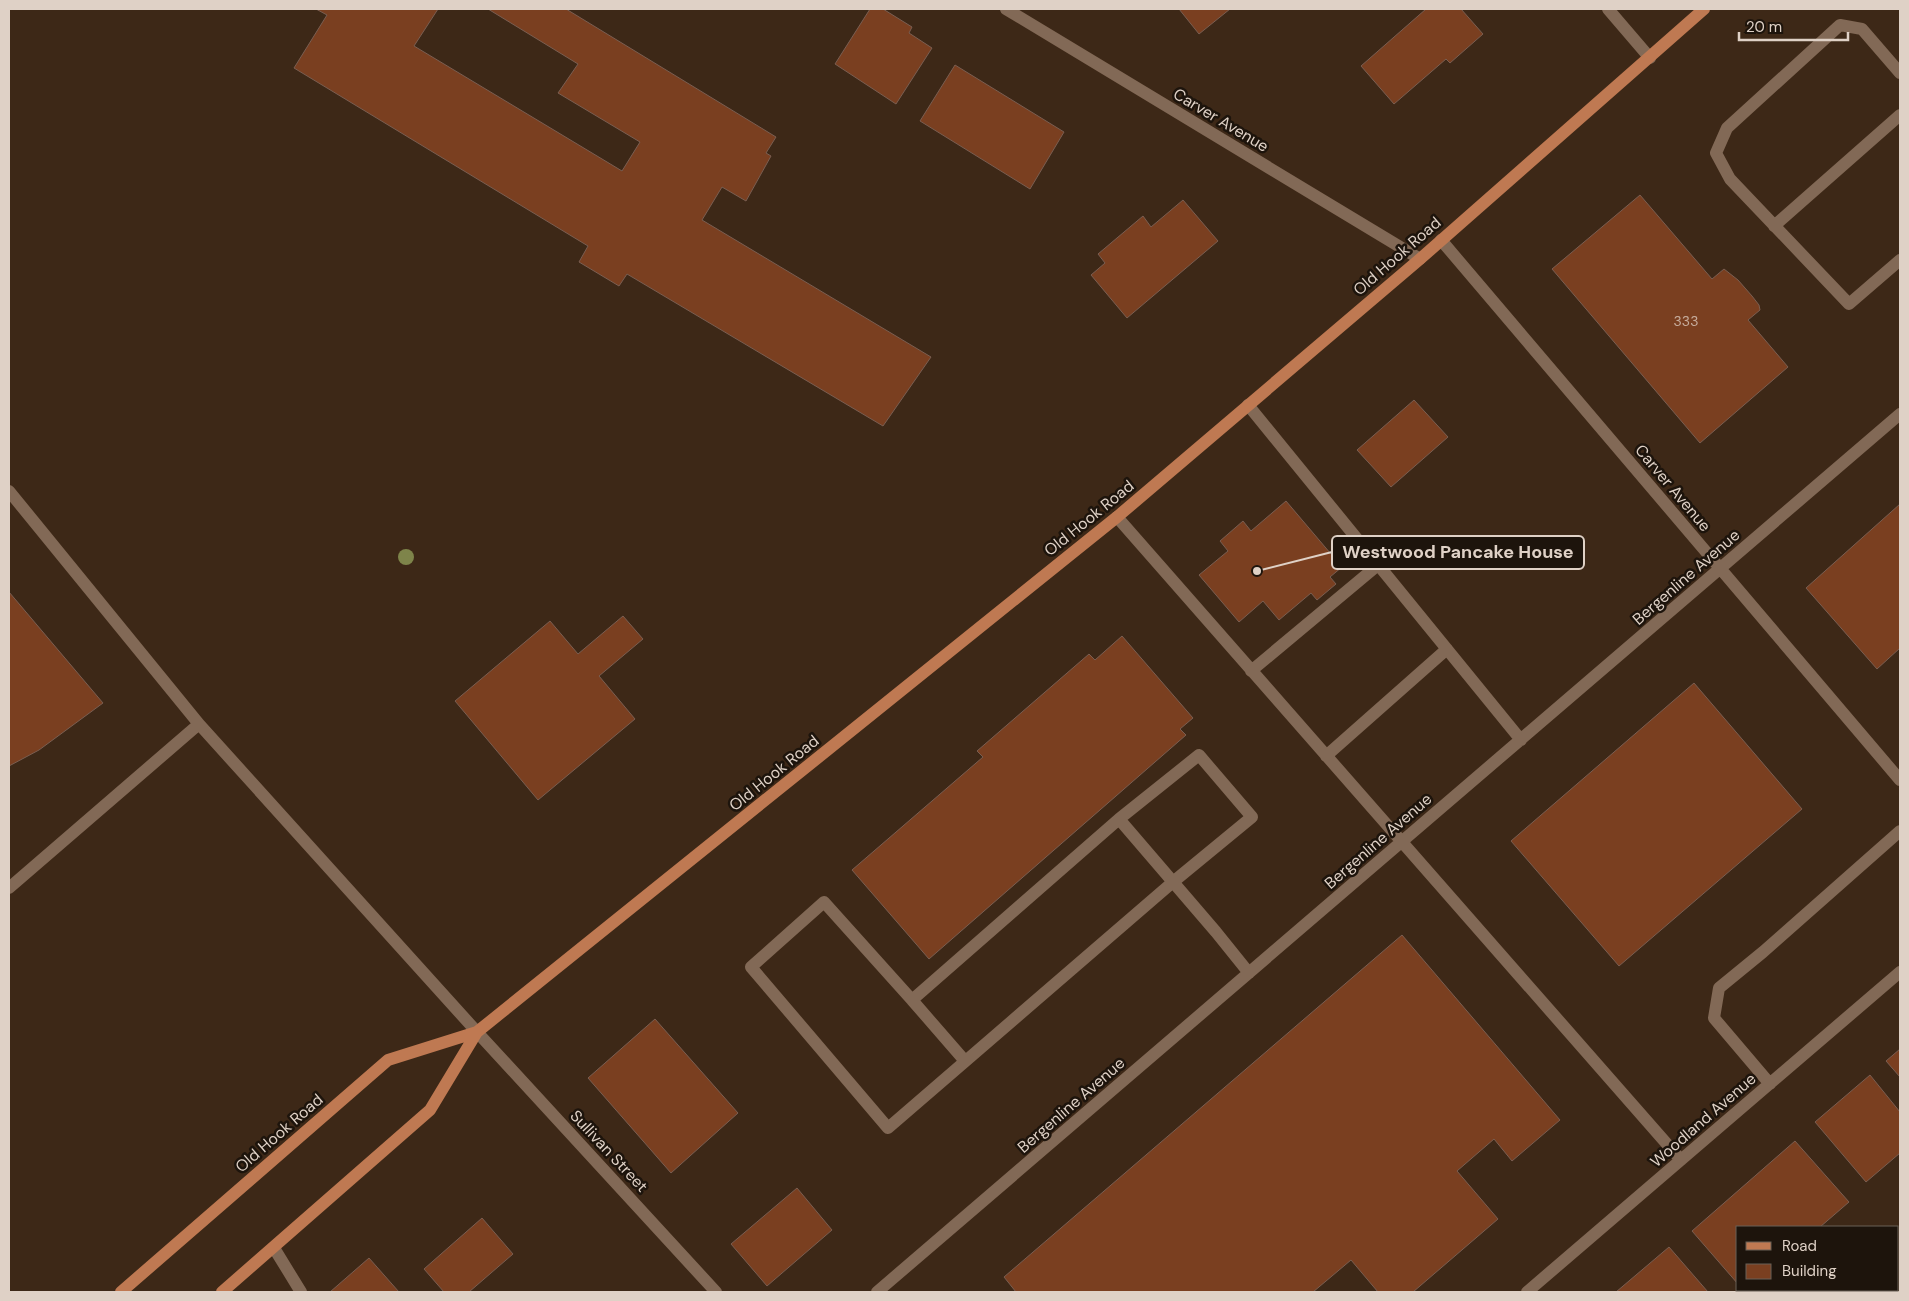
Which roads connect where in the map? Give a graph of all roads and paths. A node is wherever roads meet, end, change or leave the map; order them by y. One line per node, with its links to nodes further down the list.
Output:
1 (1006, 9): 9 (street, Carver Avenue)
2 (1608, 9): 4 (street)
3 (1704, 9): 4 (main road, Old Hook Road)
4 (1650, 58): 8 (main road, Old Hook Road)
5 (1900, 73): 7 (street)
6 (1900, 115): 7 (street)
7 (1774, 226): 10 (street)
8 (1441, 240): 9 (main road, Old Hook Road); 16 (street, Carver Avenue)
9 (1420, 259): 11 (main road, Old Hook Road)
10 (1900, 260)
11 (1248, 405): 14 (main road, Old Hook Road); 15 (street)
12 (1900, 414): 16 (street, Bergenline Avenue)
13 (9, 491): 19 (street, Sullivan Street)
14 (1117, 517): 18 (street); 31 (main road, Old Hook Road)
15 (1378, 565): 17 (street); 18 (street)
16 (1721, 568): 20 (street, Bergenline Avenue); 22 (street, Carver Avenue)
17 (1447, 649): 20 (street); 21 (street)
18 (1251, 671): 21 (street)
19 (199, 724): 27 (street); 31 (street, Sullivan Street)
20 (1521, 740): 25 (street, Bergenline Avenue)
21 (1326, 756): 25 (street)
22 (1900, 780)
23 (1119, 819): 26 (street); 26 (street); 30 (street)
24 (1900, 831): 33 (street)
25 (1401, 842): 29 (street, Bergenline Avenue); 34 (street)
26 (1173, 882): 29 (street); 32 (street)
27 (9, 888)
28 (1900, 972): 33 (street, Woodland Avenue)
29 (1249, 973): 40 (street, Bergenline Avenue)
30 (912, 1000): 32 (street); 32 (street)
31 (477, 1032): 35 (main road, Old Hook Road); 36 (main road, Old Hook Road); 39 (street, Sullivan Street)
32 (965, 1061)
33 (1770, 1084): 34 (street, Woodland Avenue)
34 (1681, 1160): 41 (street, Woodland Avenue)
35 (274, 1248): 37 (main road, Old Hook Road); 38 (street)
36 (121, 1292)
37 (222, 1292)
38 (301, 1292)
39 (716, 1292)
40 (877, 1292)
41 (1527, 1292)

